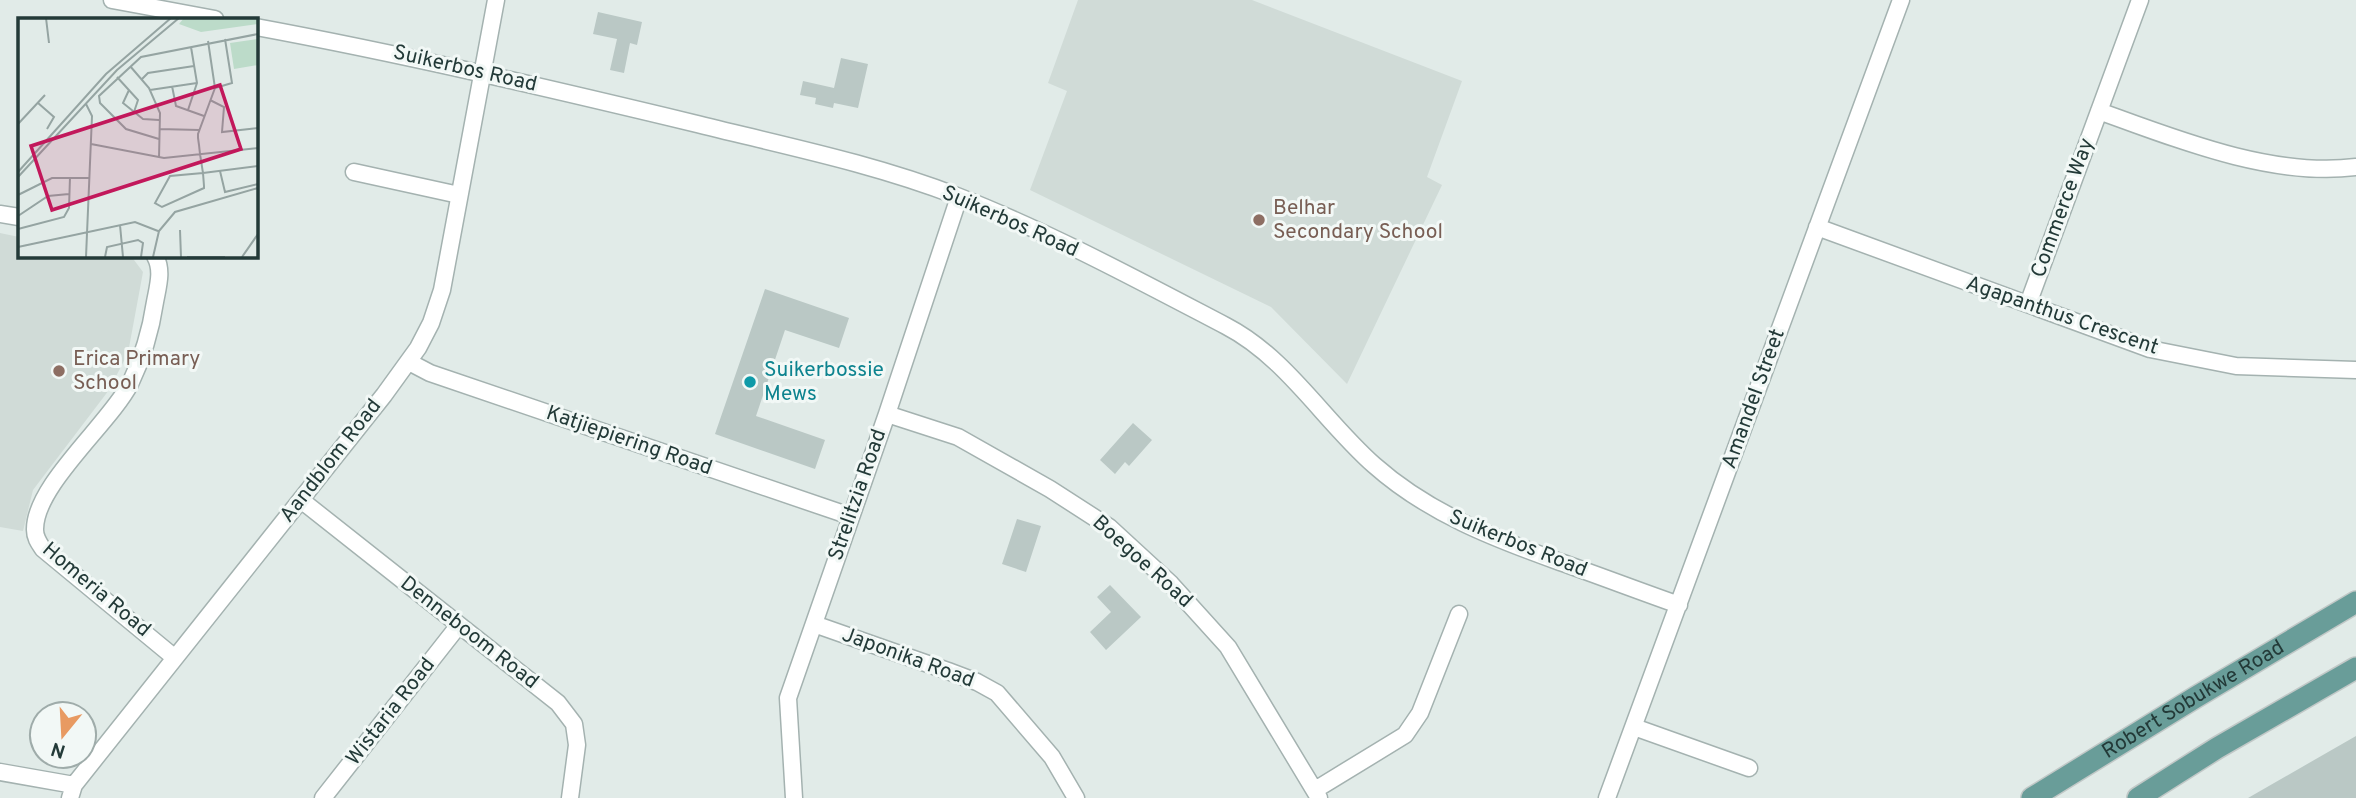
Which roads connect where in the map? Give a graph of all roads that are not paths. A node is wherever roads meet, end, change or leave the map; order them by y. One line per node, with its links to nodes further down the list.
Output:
1 (112, 0): 5 (street)
2 (496, 0): 7 (street, Aandblom Road)
3 (1901, 0): 15 (street, Amandel Street)
4 (2140, 0): 8 (street, Commerce Way)
5 (210, 18)
6 (257, 27): 7 (street, Suikerbos Road)
7 (482, 72): 11 (street, Aandblom Road); 12 (street, Suikerbos Road)
8 (2099, 111): 9 (street, Commerce Way); 17 (street, Commerce Way)
9 (2356, 167)
10 (354, 172): 11 (street)
11 (459, 195): 18 (street, Aandblom Road)
12 (959, 197): 20 (street, Strelitzia Road); 24 (street, Suikerbos Road)
13 (0, 214): 14 (street)
14 (18, 217)
15 (1817, 227): 17 (street, Agapanthus Crescent); 24 (street, Amandel Street)
16 (156, 257): 28 (street, Homeria Road)
17 (2028, 304): 19 (street, Agapanthus Crescent)
18 (409, 362): 21 (street, Aandblom Road); 22 (street, Katjiepiering Road)
19 (2356, 370)
20 (887, 414): 22 (street, Strelitzia Road); 34 (street, Boegoe Road)
21 (301, 500): 27 (street, Denneboom Road); 28 (street, Aandblom Road)
22 (850, 516): 26 (street, Strelitzia Road)
23 (2356, 603): 40 (main road, Robert Sobukwe Road)
24 (1679, 605): 30 (street, Amandel Street)
25 (1459, 614): 34 (street)
26 (814, 624): 37 (street, Strelitzia Road); 38 (street, Japonika Road)
27 (459, 625): 35 (street, Wistaria Road); 36 (street, Denneboom Road)
28 (175, 658): 33 (street, Aandblom Road)
29 (2356, 668): 41 (main road)
30 (1634, 727): 31 (street); 39 (street, Amandel Street)
31 (1749, 768)
32 (0, 772): 33 (street)
33 (72, 792)
34 (1317, 794)
35 (323, 798)
36 (570, 798)
37 (794, 798)
38 (1076, 798)
39 (1607, 798)
40 (2032, 798)
41 (2138, 798)

